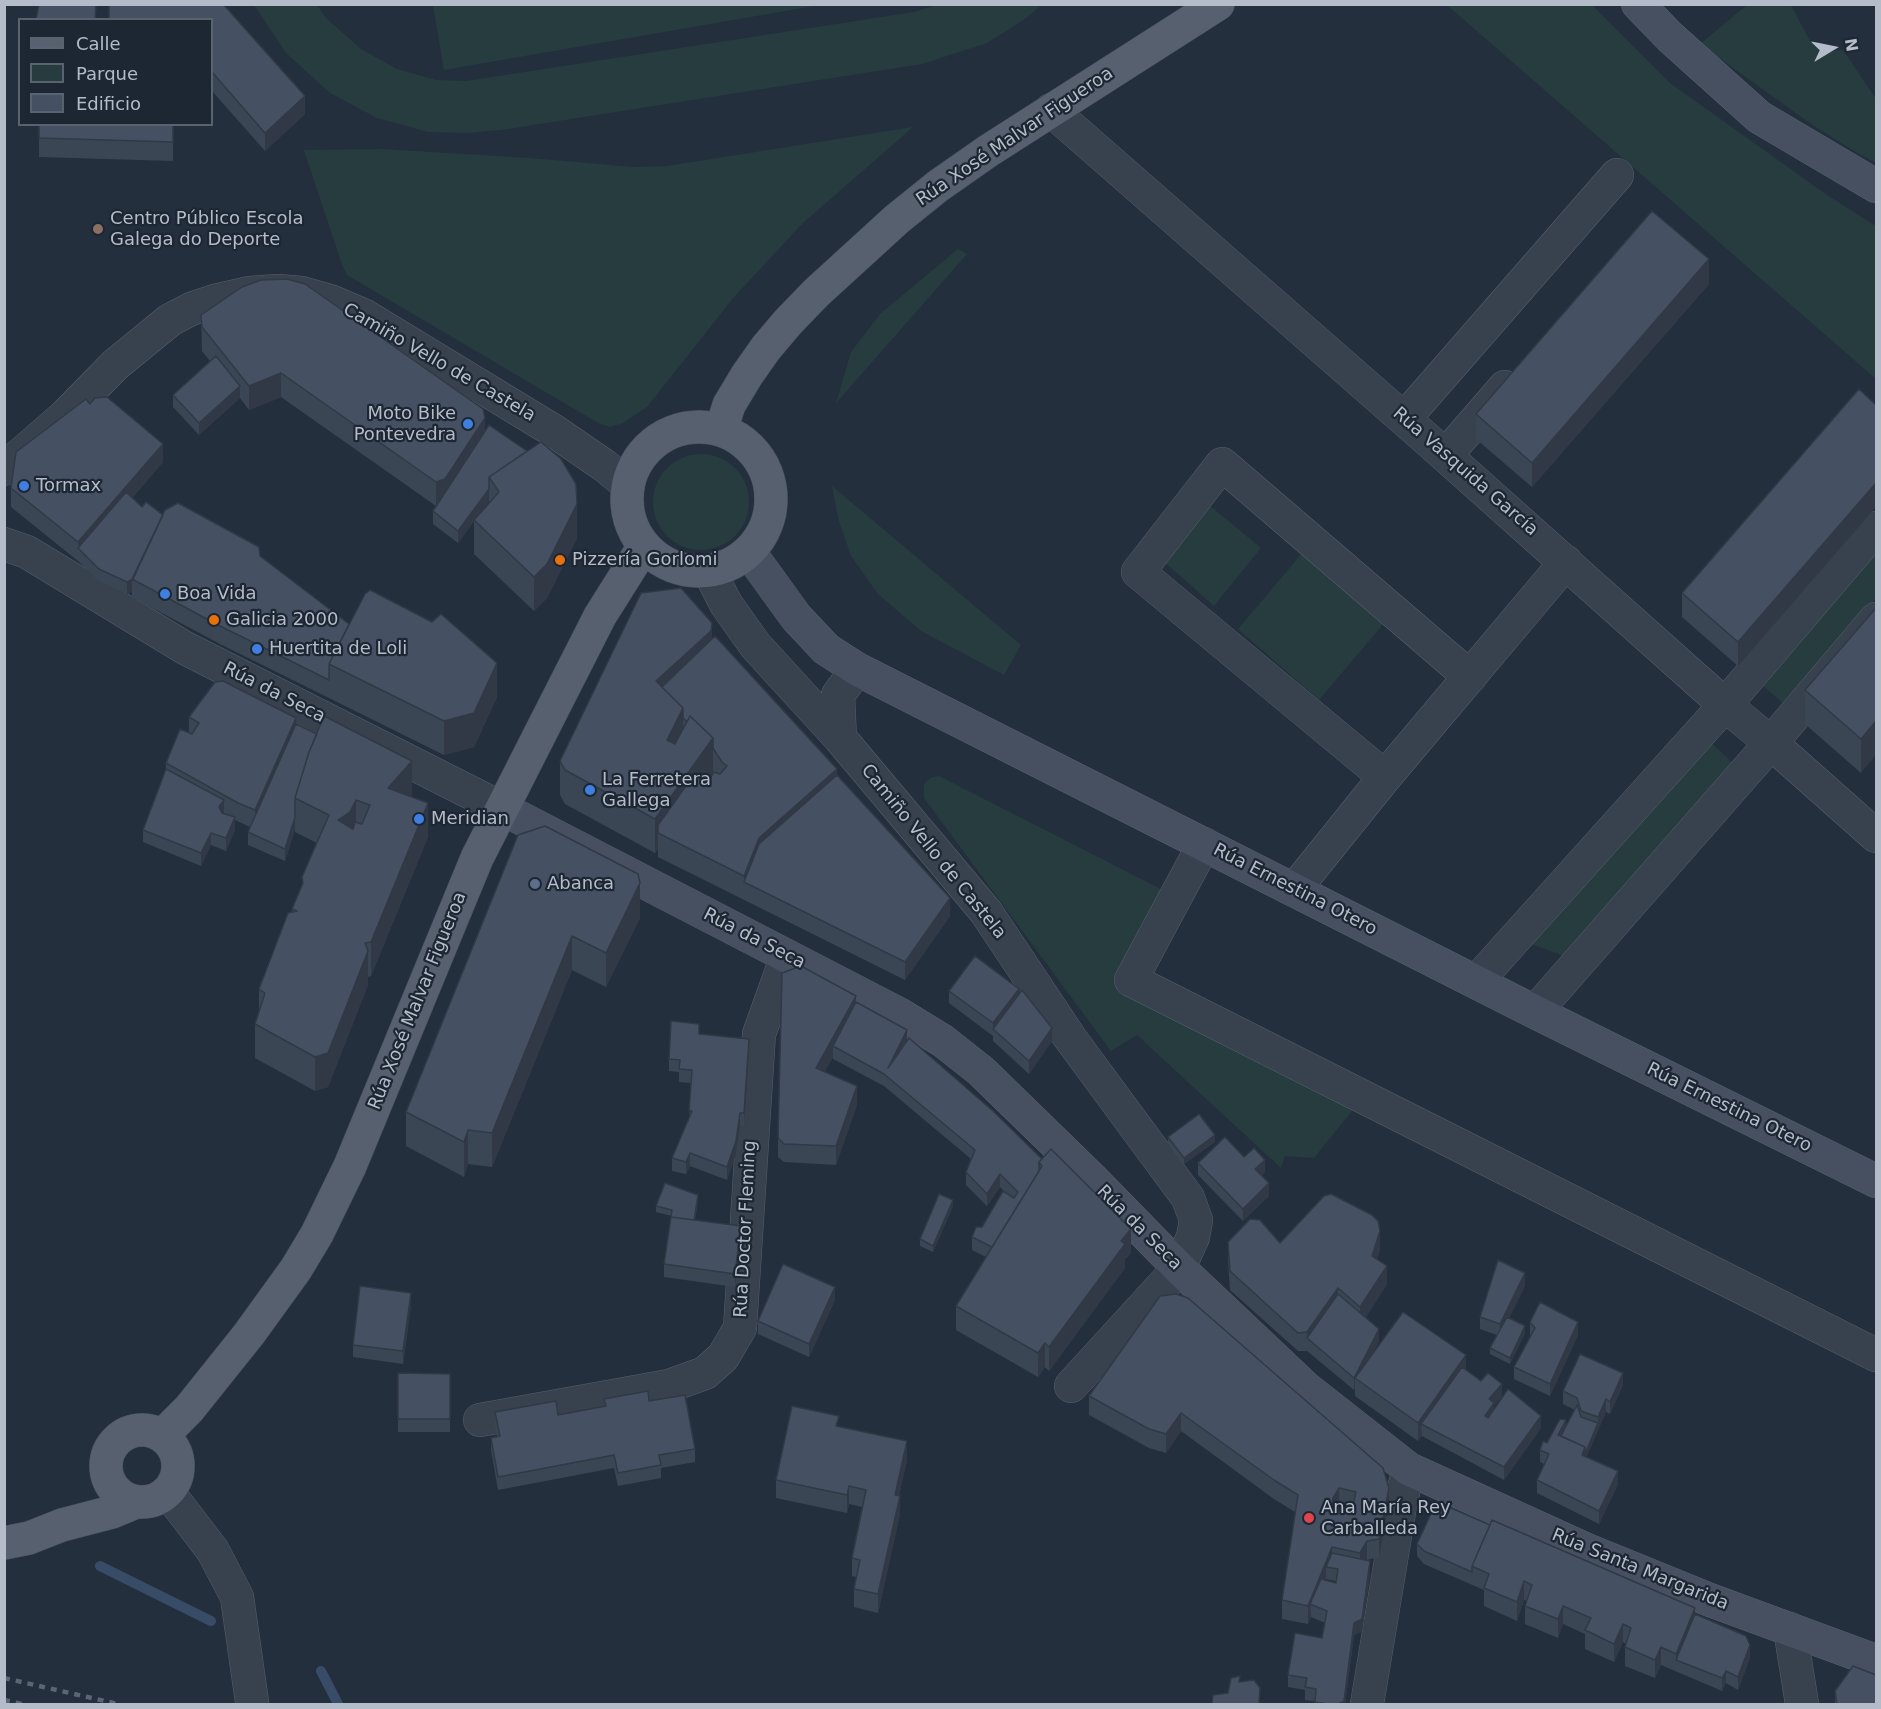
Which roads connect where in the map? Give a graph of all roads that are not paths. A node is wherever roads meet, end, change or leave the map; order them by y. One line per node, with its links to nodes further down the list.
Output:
1 (1218, 4): 3 (main road, Rúa Xosé Malvar Figueroa)
2 (1638, 4): 5 (street)
3 (1051, 110): 7 (street, Rúa Vasquida García); 8 (main road, Rúa Xosé Malvar Figueroa)
4 (1617, 175): 7 (street)
5 (1876, 186)
6 (1524, 365): 9 (street)
7 (1404, 419): 9 (street, Rúa Vasquida García)
8 (721, 430): 11 (main road); 15 (main road)
9 (1446, 456): 16 (street, Rúa Vasquida García)
10 (4, 468): 11 (street, Camiño Vello de Castela)
11 (628, 485): 14 (main road)
12 (1876, 528): 21 (street)
13 (4, 544): 25 (street, Rúa da Seca)
14 (644, 546): 17 (main road); 25 (main road, Rúa Xosé Malvar Figueroa)
15 (749, 552): 17 (main road); 19 (street, Rúa Ernestina Otero)
16 (1566, 562): 20 (street); 21 (street, Rúa Vasquida García)
17 (709, 571): 22 (street, Camiño Vello de Castela)
18 (1876, 619): 23 (street)
19 (857, 669): 22 (street); 27 (street, Rúa Ernestina Otero)
20 (1470, 677): 24 (street); 24 (street)
21 (1725, 705): 23 (street, Rúa Vasquida García); 30 (street)
22 (840, 738): 33 (street, Camiño Vello de Castela)
23 (1771, 743): 26 (street, Rúa Vasquida García); 31 (street)
24 (1385, 777): 28 (street)
25 (503, 809): 29 (street, Rúa da Seca); 37 (main road, Rúa Xosé Malvar Figueroa)
26 (1876, 836)
27 (1204, 844): 28 (street, Rúa Ernestina Otero); 34 (street)
28 (1294, 890): 30 (street, Rúa Ernestina Otero)
29 (787, 956): 33 (street, Rúa da Seca); 36 (street, Rúa Doctor Fleming)
30 (1476, 982): 31 (street, Rúa Ernestina Otero)
31 (1535, 1012): 32 (street, Rúa Ernestina Otero)
32 (1876, 1181)
33 (1179, 1268): 35 (street, Camiño Vello de Castela); 38 (street, Rúa da Seca)
34 (1876, 1355)
35 (1071, 1386)
36 (480, 1420)
37 (163, 1435): 39 (main road); 40 (main road)
38 (1409, 1469): 44 (street, Rúa Santa Margarida); 47 (street)
39 (106, 1470): 41 (main road); 42 (main road)
40 (168, 1492): 41 (main road); 46 (street)
41 (136, 1502): 42 (main road)
42 (62, 1525): 43 (main road)
43 (4, 1543)
44 (1790, 1629): 45 (street, Rúa Santa Margarida); 48 (street)
45 (1876, 1661)
46 (252, 1702)
47 (1367, 1704)
48 (1802, 1704)

